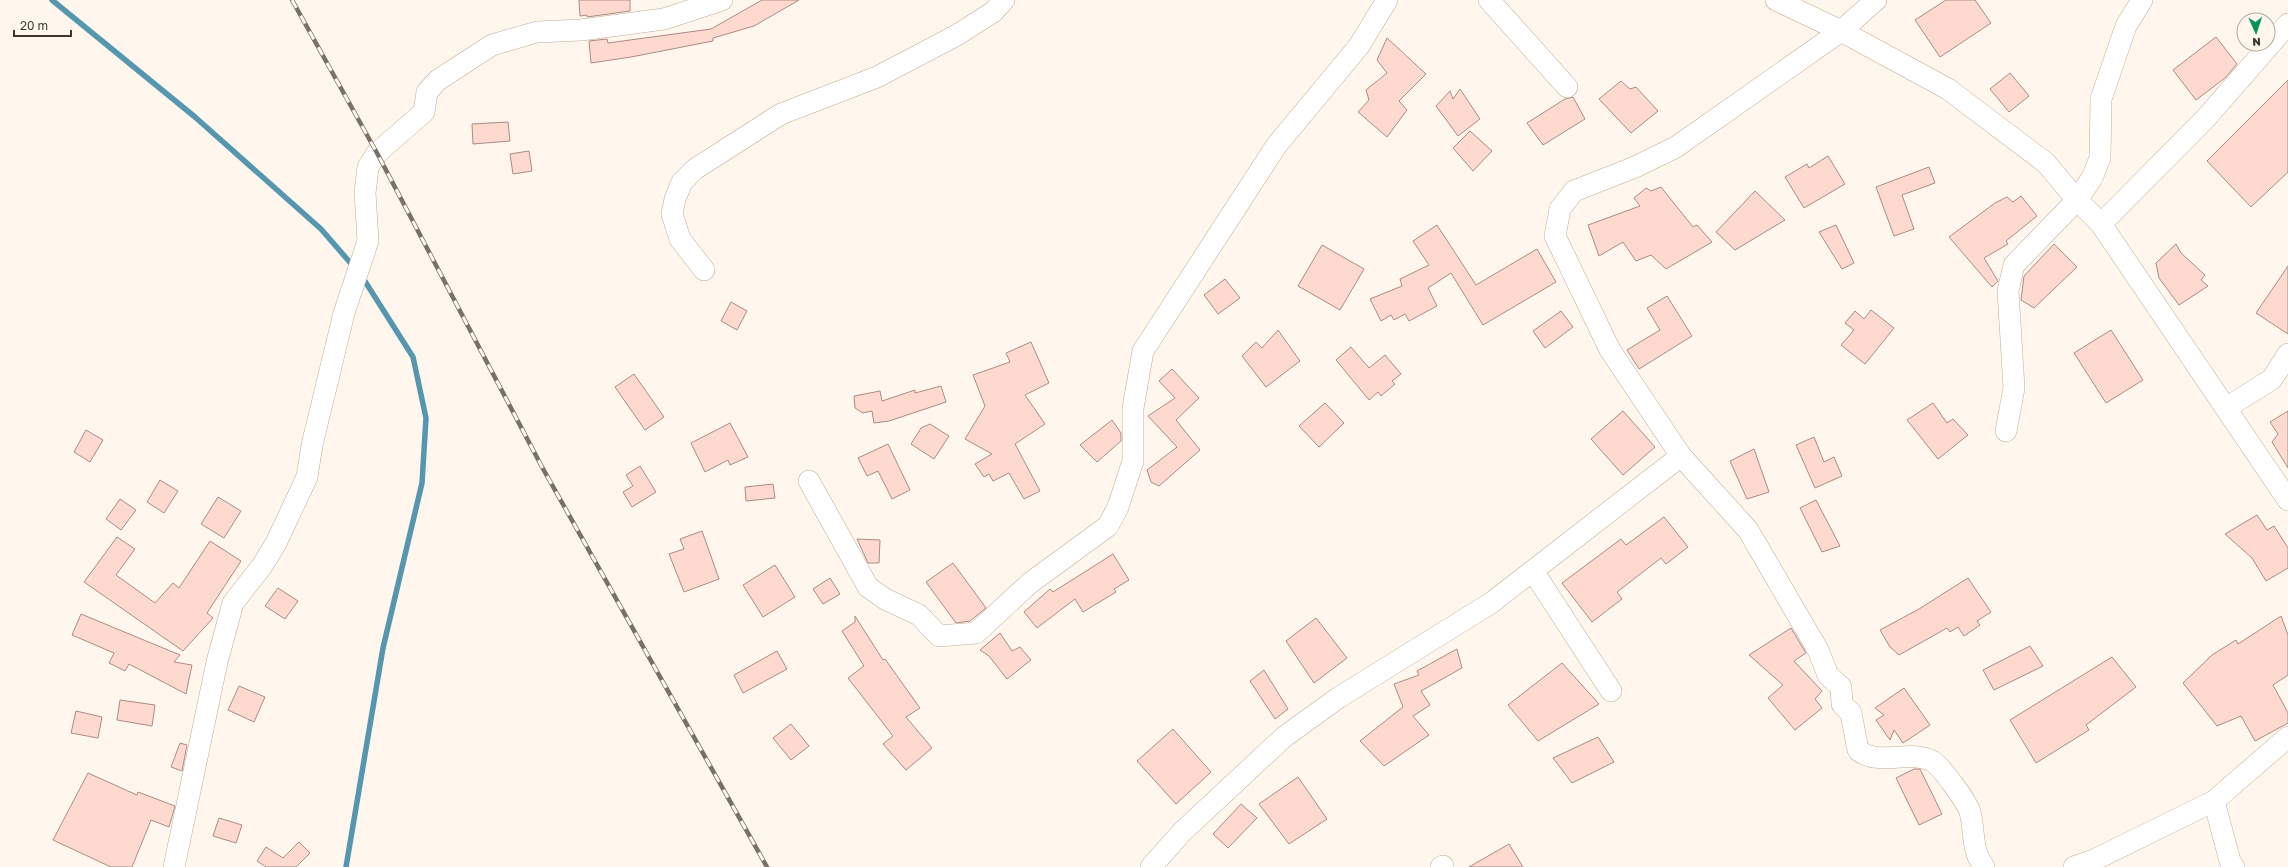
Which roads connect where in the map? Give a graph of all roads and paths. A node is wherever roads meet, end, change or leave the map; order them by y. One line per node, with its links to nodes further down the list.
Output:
1 (722, 0): 24 (street)
2 (1004, 0): 13 (street)
3 (1386, 0): 18 (street)
4 (1488, 0): 10 (street)
5 (1776, 0): 9 (street)
6 (1876, 0): 9 (street)
7 (2142, 0): 11 (street)
8 (2288, 24): 12 (street)
9 (1841, 31): 11 (street); 17 (street)
10 (1568, 87)
11 (2077, 200): 12 (street); 16 (street)
12 (2101, 224): 15 (street)
13 (704, 270)
14 (2288, 354): 15 (street)
15 (2226, 408): 19 (street)
16 (2006, 431)
17 (1681, 456): 20 (street); 26 (street)
18 (809, 481)
19 (2288, 500)
20 (1533, 571): 21 (street); 25 (street)
21 (1611, 691)
22 (2288, 737): 23 (street)
23 (2214, 801): 27 (street); 28 (street)
24 (174, 867)
25 (1151, 867)
26 (1984, 867)
27 (2074, 867)
28 (2234, 867)

